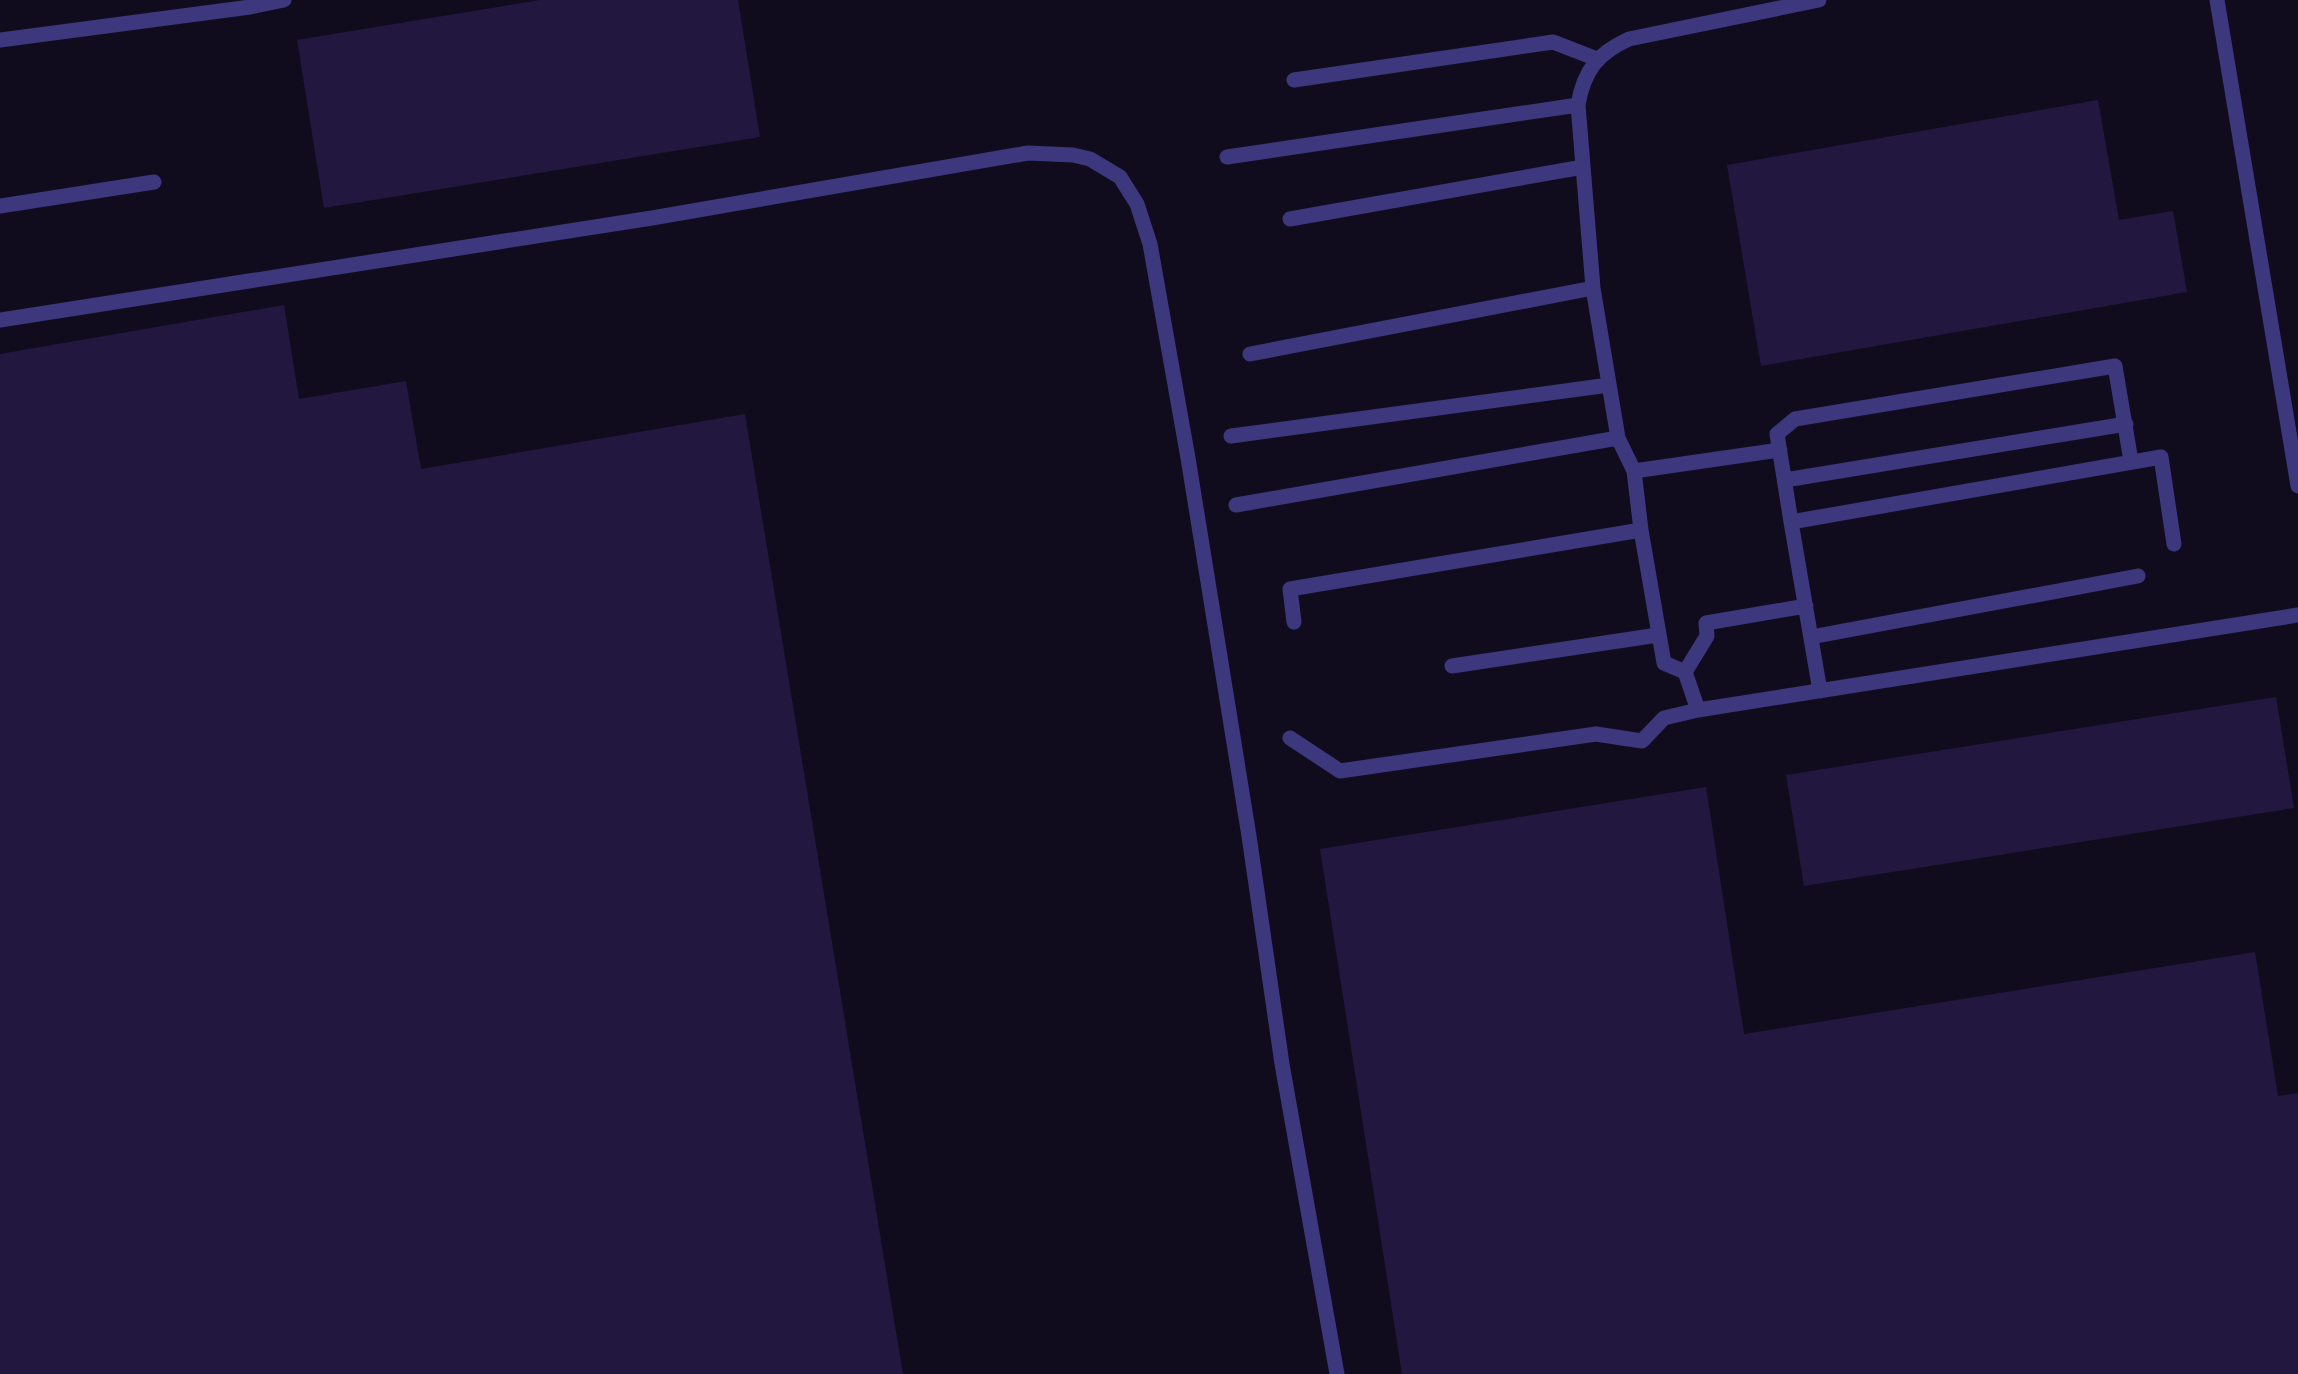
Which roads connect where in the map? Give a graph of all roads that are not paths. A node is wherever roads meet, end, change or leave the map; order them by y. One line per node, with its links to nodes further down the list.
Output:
1 (284, 0): 4 (lane)
2 (1819, 0): 5 (lane)
3 (2217, 0): 24 (lane)
4 (0, 40)
5 (1597, 59): 6 (lane); 7 (lane)
6 (1294, 80)
7 (1578, 105): 8 (lane); 9 (lane)
8 (1227, 157)
9 (1582, 167): 12 (lane); 13 (lane)
10 (154, 182): 11 (lane)
11 (0, 206)
12 (1290, 219)
13 (1593, 288): 15 (lane); 16 (lane)
14 (0, 320): 40 (lane)
15 (1250, 354)
16 (1609, 385): 18 (lane); 19 (lane)
17 (2126, 424): 20 (lane); 21 (lane); 23 (lane)
18 (1231, 436)
19 (1618, 438): 22 (lane); 25 (lane)
20 (1780, 450): 22 (lane); 23 (lane)
21 (2131, 461): 26 (lane); 28 (lane)
22 (1634, 471): 27 (lane)
23 (1785, 480): 26 (lane)
24 (2298, 486)
25 (1236, 505)
26 (1791, 522): 30 (lane)
27 (1641, 530): 32 (lane); 33 (lane)
28 (2174, 544)
29 (2138, 576): 34 (lane)
30 (1806, 606): 34 (lane); 36 (lane)
31 (2298, 615): 37 (lane)
32 (1294, 622)
33 (1658, 635): 35 (lane); 36 (lane)
34 (1811, 637): 37 (lane)
35 (1452, 666)
36 (1685, 672): 38 (lane)
37 (1820, 691): 38 (lane)
38 (1698, 710): 39 (lane)
39 (1290, 738)
40 (1337, 1374)

